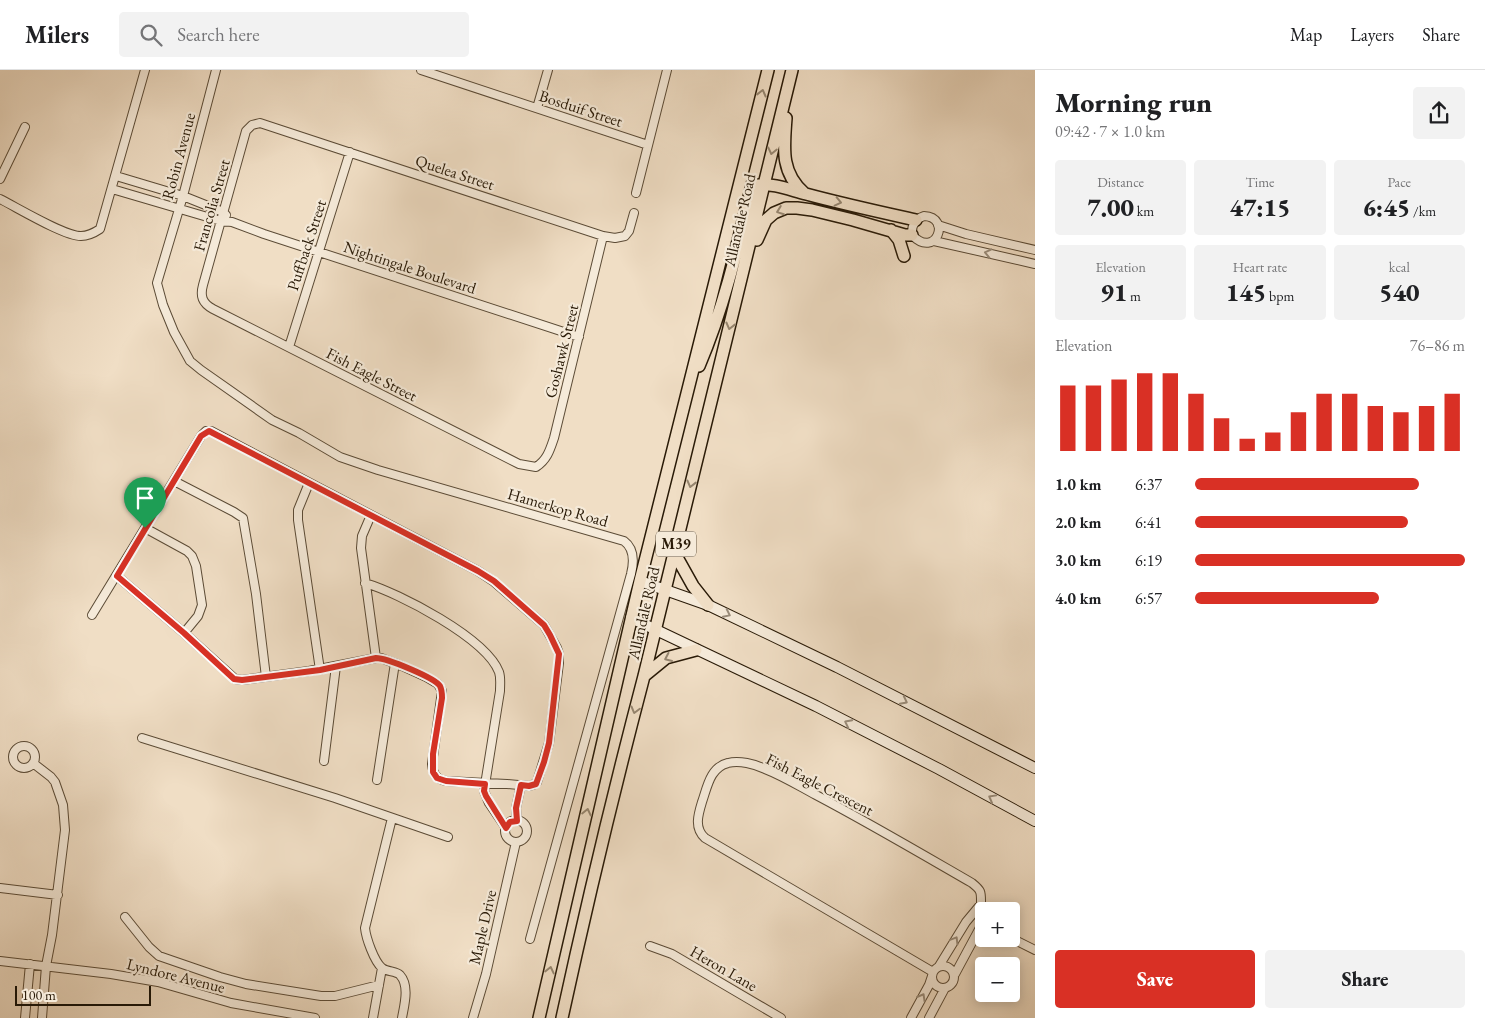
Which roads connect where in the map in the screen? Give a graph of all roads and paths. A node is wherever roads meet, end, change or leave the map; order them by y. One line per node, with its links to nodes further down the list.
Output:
1 (145, 70): 14 (street)
2 (216, 70): 20 (street, Robin Avenue)
3 (420, 70): 9 (street, Bosduif Street)
4 (548, 70): 9 (street)
5 (667, 70): 12 (street)
6 (768, 70): 42 (main road, Allandale Road / M39, one-way to 6)
7 (792, 70): 8 (main road, Allandale Road / M39)
8 (787, 89): 16 (main road, Allandale Road / M39, one-way to 16); 19 (main road)
9 (537, 108): 12 (street, Bosduif Street)
10 (252, 125): 13 (street, Quelea Street); 23 (street, Francolia Street)
11 (26, 127): 15 (street)
12 (648, 145): 18 (street)
13 (350, 152): 31 (street, Quelea Street); 34 (street, Puffback Street)
14 (116, 176): 17 (street); 20 (street, Nightingale Boulevard)
15 (0, 179)
16 (764, 184): 19 (main road); 38 (main road, Allandale Road / M39); 42 (main road)
17 (112, 190): 21 (street); 22 (street, Nightingale Boulevard)
18 (636, 193)
19 (805, 194): 25 (main road, one-way to 25)
20 (183, 196): 22 (street, Robin Avenue); 23 (street, Nightingale Boulevard)
21 (0, 199)
22 (179, 208): 26 (street, Nightingale Boulevard); 37 (street, Robin Avenue)
23 (223, 212): 26 (street, Francolia Street); 27 (street, Nightingale Boulevard)
24 (634, 212): 31 (street, Quelea Street)
25 (916, 220): 28 (street); 30 (street)
26 (221, 221): 27 (street, Nightingale Boulevard); 39 (street, Francolia Street)
27 (232, 222): 34 (street, Nightingale Boulevard)
28 (938, 225): 32 (street); 33 (street)
29 (891, 230): 30 (main road); 35 (main road); 38 (main road, one-way to 38)
30 (912, 235): 32 (street)
31 (603, 236): 40 (street, Goshawk Street)
32 (934, 240): 36 (street, one-way to 32)
33 (1035, 250)
34 (319, 251): 40 (street, Nightingale Boulevard); 41 (street, Puffback Street)
35 (904, 256)
36 (1035, 264)
37 (157, 283): 86 (street, Hamerkop Road)
38 (738, 293): 48 (main road, Allandale Road / M39, one-way to 48)
39 (201, 295): 41 (street, Fish Eagle Street)
40 (578, 337): 43 (street, Goshawk Street)
41 (289, 347): 43 (street, Fish Eagle Street)
42 (685, 400): 50 (main road, Allandale Road / M39)
43 (536, 467)
44 (174, 481): 45 (street); 47 (street); 64 (street)
45 (309, 483): 46 (street); 62 (street)
46 (371, 515): 51 (street); 71 (street)
47 (145, 528): 49 (street); 57 (street)
48 (674, 552): 52 (main road, Allandale Road / M39); 53 (main road)
49 (117, 576): 54 (street); 57 (street)
50 (640, 581): 52 (street); 55 (main road, Allandale Road / M39)
51 (365, 583): 59 (street); 70 (street)
52 (665, 590): 53 (street); 56 (main road, Allandale Road / M39)
53 (708, 605): 68 (street, one-way to 68)
54 (92, 615)
55 (631, 618): 56 (street); 104 (main road, Allandale Road / M39, one-way to 55)
56 (655, 629): 58 (street); 63 (main road, Allandale Road / M39)
57 (184, 633): 64 (street)
58 (696, 650): 63 (main road, one-way to 63); 74 (street, one-way to 58)
59 (376, 658): 60 (street); 61 (street)
60 (395, 663): 69 (street); 70 (street)
61 (336, 666): 62 (street); 66 (street)
62 (320, 670): 64 (street)
63 (644, 676): 105 (main road, Allandale Road / M39, one-way to 105)
64 (266, 677)
65 (142, 738): 72 (street)
66 (324, 761)
67 (33, 763): 79 (street)
68 (1035, 768)
69 (377, 780)
70 (485, 784): 71 (street); 75 (street)
71 (521, 785): 73 (street)
72 (392, 818): 76 (street); 93 (street)
73 (517, 821): 75 (street); 77 (street)
74 (1035, 821)
75 (506, 828): 77 (street)
76 (448, 837)
77 (516, 842): 103 (street, Maple Drive)
78 (0, 888): 79 (street)
79 (58, 895): 92 (street)
80 (981, 902): 94 (street, Fish Eagle Crescent)
81 (975, 910): 82 (street)
82 (971, 914): 83 (street); 94 (street, one-way to 82)
83 (975, 916)
84 (125, 917): 96 (street)
85 (975, 938): 95 (street)
86 (530, 939)
87 (1020, 942): 89 (street)
88 (650, 946): 106 (street, Heron Lane)
89 (1035, 950)
90 (0, 961): 91 (street, Lyndore Avenue)
91 (30, 964): 92 (street, Lyndore Avenue); 98 (street)
92 (46, 966): 99 (street); 100 (street, Lyndore Avenue)
93 (382, 968): 96 (street); 102 (street)
94 (935, 971): 95 (street); 97 (street); 107 (street, one-way to 94)
95 (955, 974): 97 (street)
96 (379, 985): 101 (street)
97 (945, 988): 108 (street)
98 (25, 1018)
99 (42, 1018)
100 (315, 1018)
101 (373, 1018)
102 (402, 1018)
103 (473, 1018)
104 (540, 1018)
105 (562, 1018)
106 (781, 1018)
107 (911, 1018)
108 (930, 1018)

